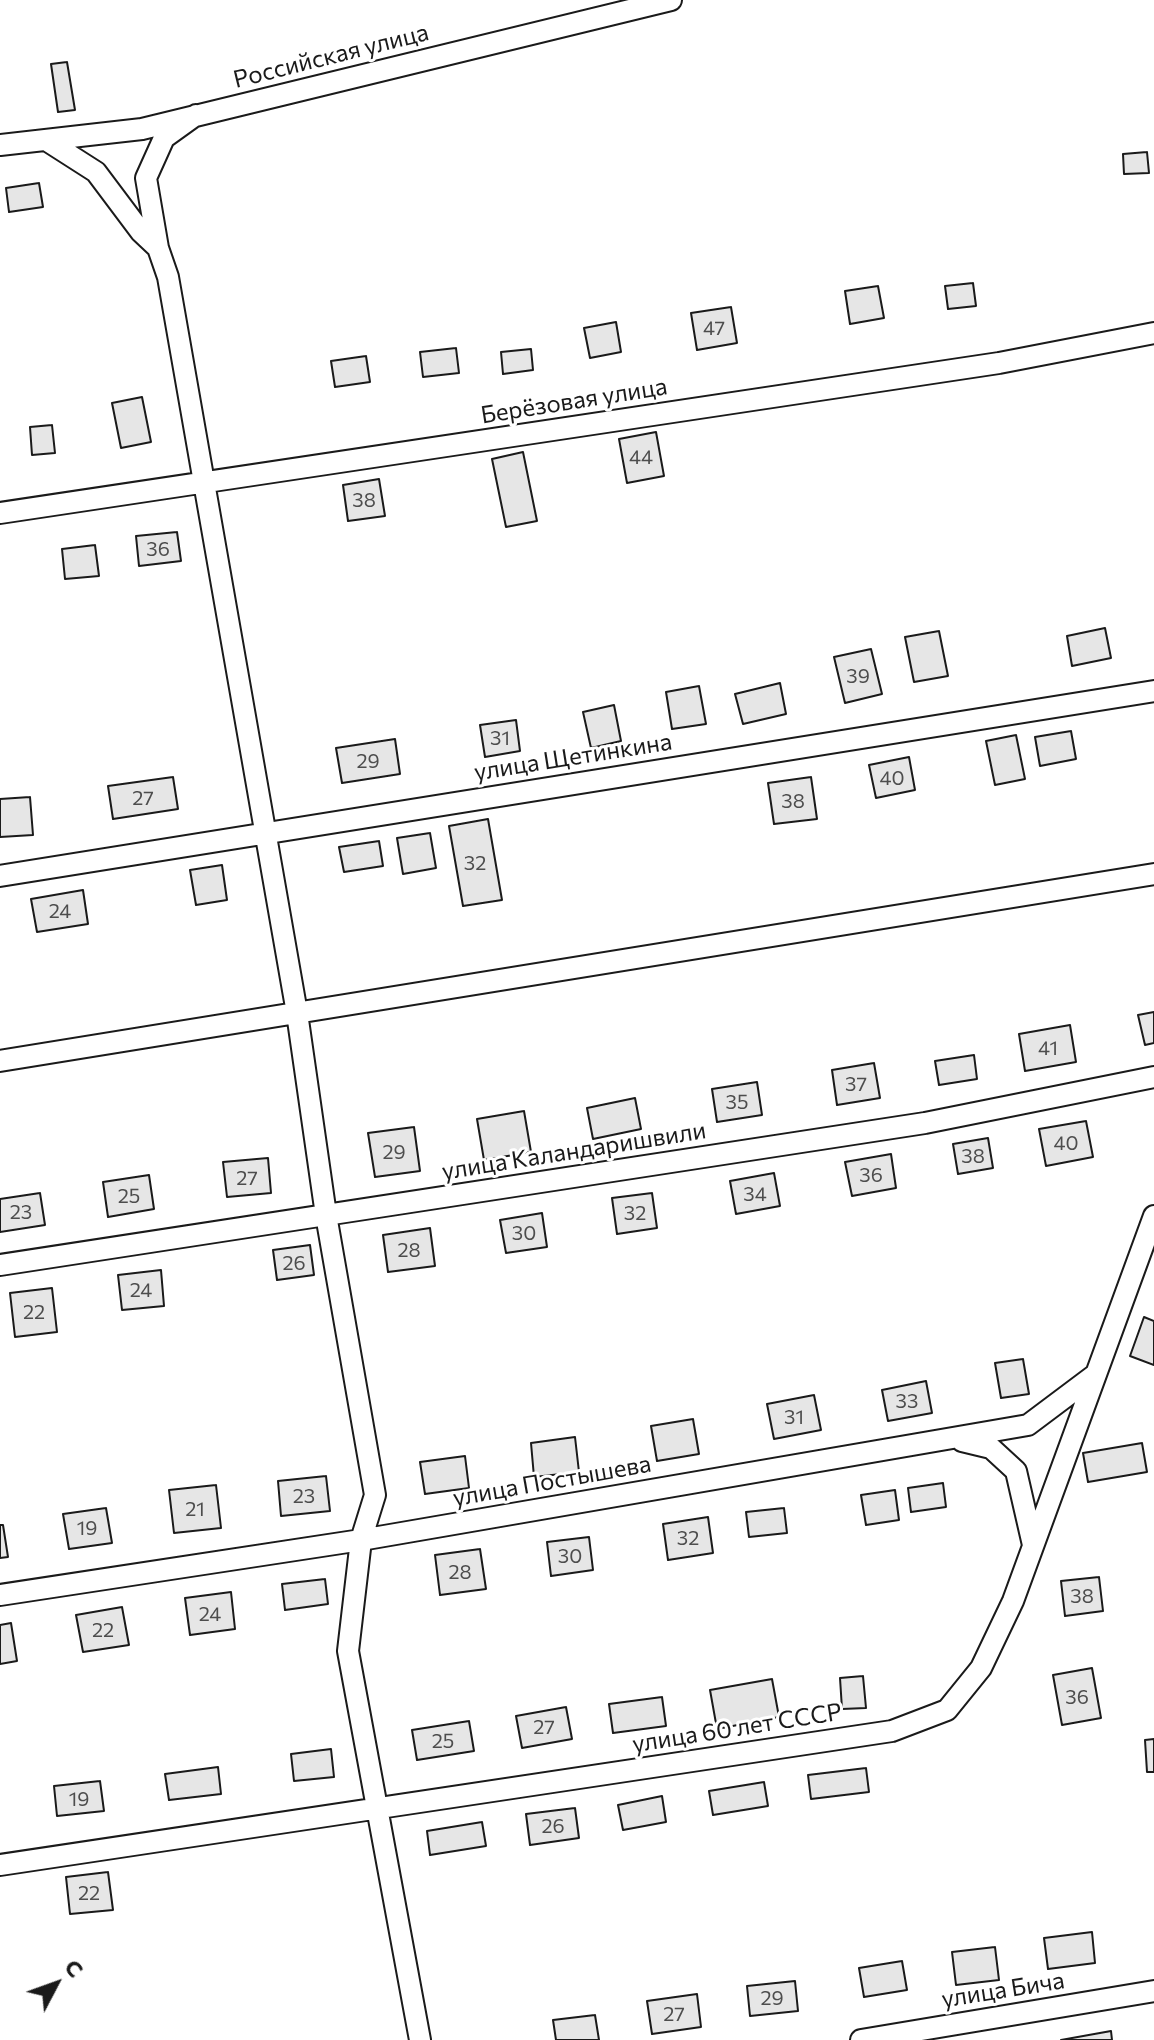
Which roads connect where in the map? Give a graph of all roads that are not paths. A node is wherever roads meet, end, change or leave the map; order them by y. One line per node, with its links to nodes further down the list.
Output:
1 (671, 0): 2 (street, Российская улица)
2 (196, 115): 3 (street, Российская улица); 5 (street)
3 (46, 140): 4 (street, Российская улица); 5 (street)
4 (0, 145)
5 (158, 248): 7 (street)
6 (1154, 333): 7 (street, Берёзовая улица)
7 (204, 483): 8 (street, Берёзовая улица); 10 (street)
8 (0, 513)
9 (1154, 691): 10 (street, улица Щетинкина)
10 (265, 833): 12 (street, улица Щетинкина); 13 (street)
11 (1154, 874): 13 (street)
12 (0, 876)
13 (297, 1013): 14 (street); 16 (street)
14 (0, 1061)
15 (1154, 1077): 16 (street, улица Каландаришвили)
16 (326, 1215): 18 (street, улица Каландаришвили); 21 (street)
17 (1154, 1216): 19 (street, улица 60 лет СССР)
18 (0, 1265)
19 (1096, 1374): 20 (street, улица Постышева); 22 (street, улица 60 лет СССР)
20 (952, 1438): 21 (street, улица Постышева); 22 (street)
21 (361, 1540): 23 (street, улица Постышева); 24 (street)
22 (1033, 1545): 24 (street, улица 60 лет СССР)
23 (0, 1595)
24 (375, 1808): 25 (street, улица 60 лет СССР); 27 (street)
25 (0, 1865)
26 (1154, 1991): 28 (street, улица Бича)
27 (420, 2040)
28 (861, 2040)

